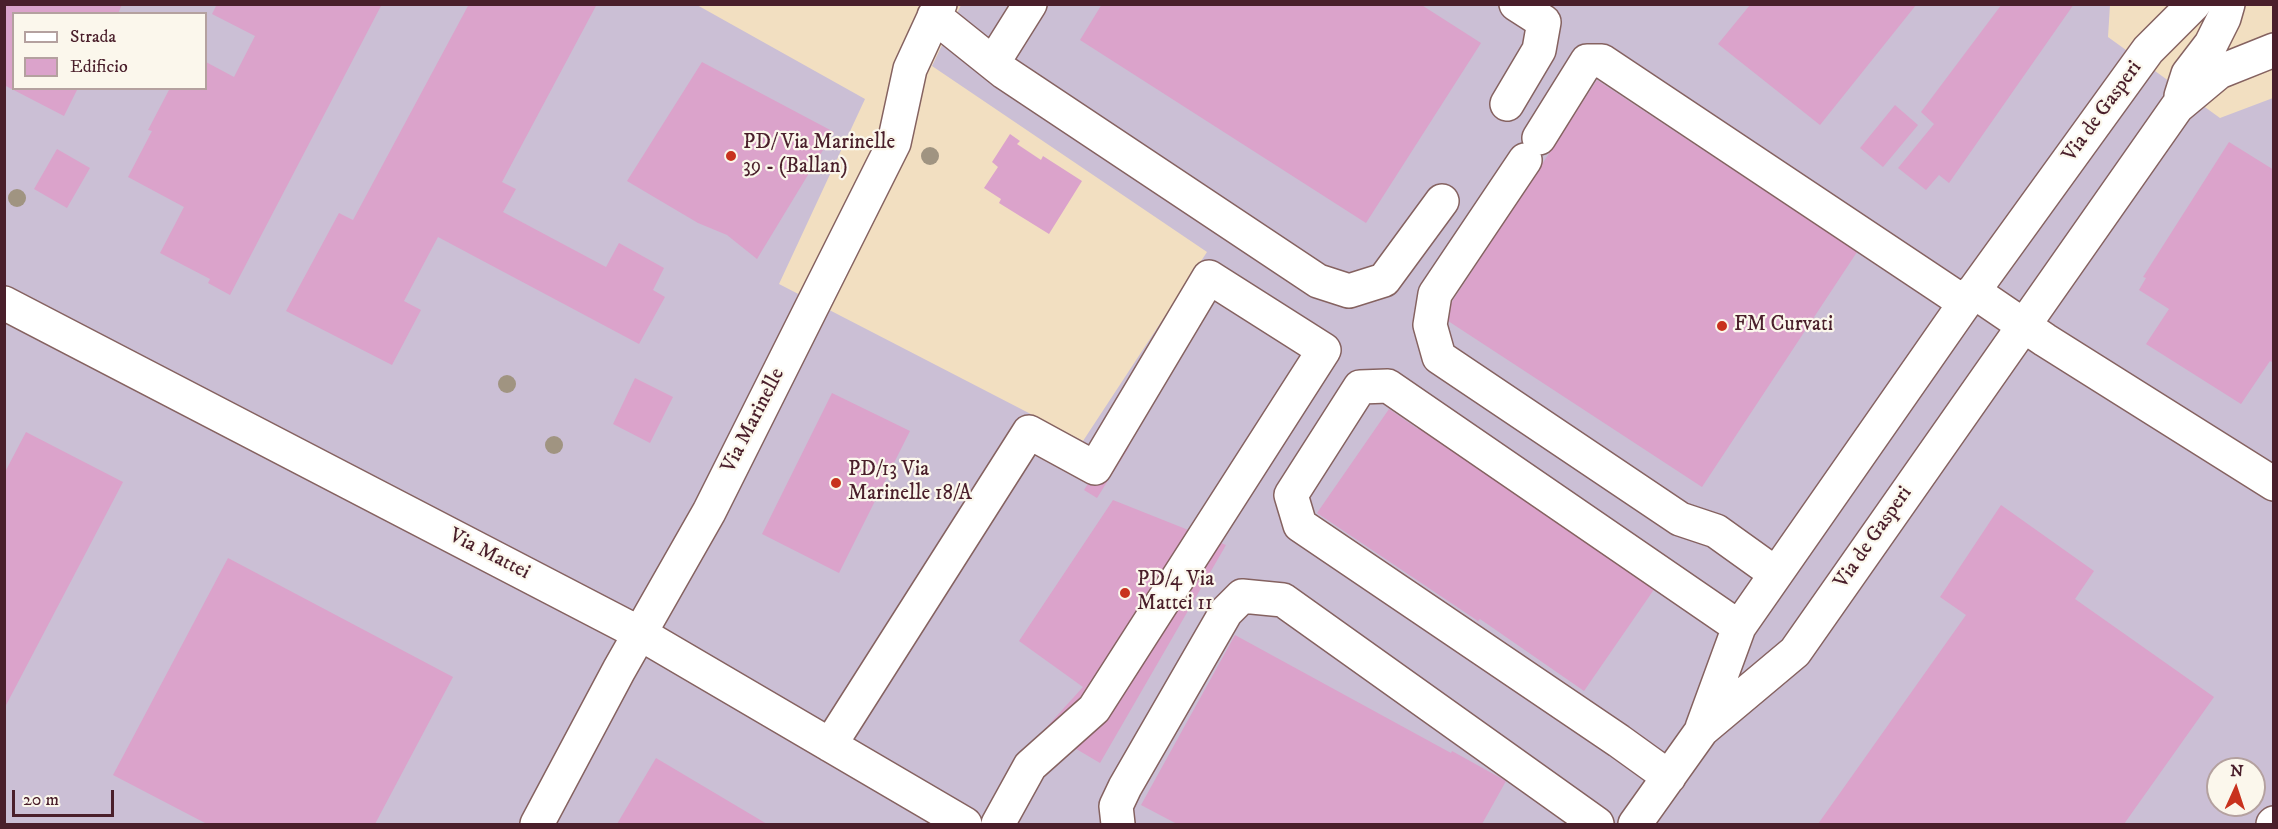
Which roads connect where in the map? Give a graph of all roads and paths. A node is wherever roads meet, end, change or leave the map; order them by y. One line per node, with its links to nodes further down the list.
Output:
1 (1030, 4): 9 (street)
2 (1516, 4): 10 (street)
3 (2159, 4): 7 (street, Via de Gasperi)
4 (2194, 4): 7 (street, Via de Gasperi)
5 (2228, 4): 11 (street, Via de Gasperi)
6 (937, 10): 9 (street); 19 (street, Via Marinelle)
7 (2148, 50): 13 (street, Via de Gasperi)
8 (2274, 50): 11 (street, Via de Gasperi)
9 (993, 63): 12 (street)
10 (1507, 104)
11 (2177, 106): 15 (street, Via de Gasperi)
12 (1442, 201)
13 (1969, 297): 15 (street); 17 (street, Via de Gasperi); 17 (street)
14 (4, 303): 19 (street, Via Mattei)
15 (2022, 326): 16 (street); 20 (street, Via de Gasperi)
16 (2274, 484)
17 (1776, 574): 18 (street, Via de Gasperi)
18 (1739, 627): 20 (street, Via de Gasperi); 22 (street)
19 (639, 633): 21 (street, Via Mattei); 23 (street, Via Marinelle)
20 (1702, 730): 22 (street, Via de Gasperi)
21 (830, 745): 24 (street, Via Mattei); 25 (street)
22 (1669, 777): 28 (street, Via de Gasperi)
23 (537, 825)
24 (965, 825)
25 (998, 825)
26 (1118, 825): 27 (street)
27 (1597, 825)
28 (1635, 825)

